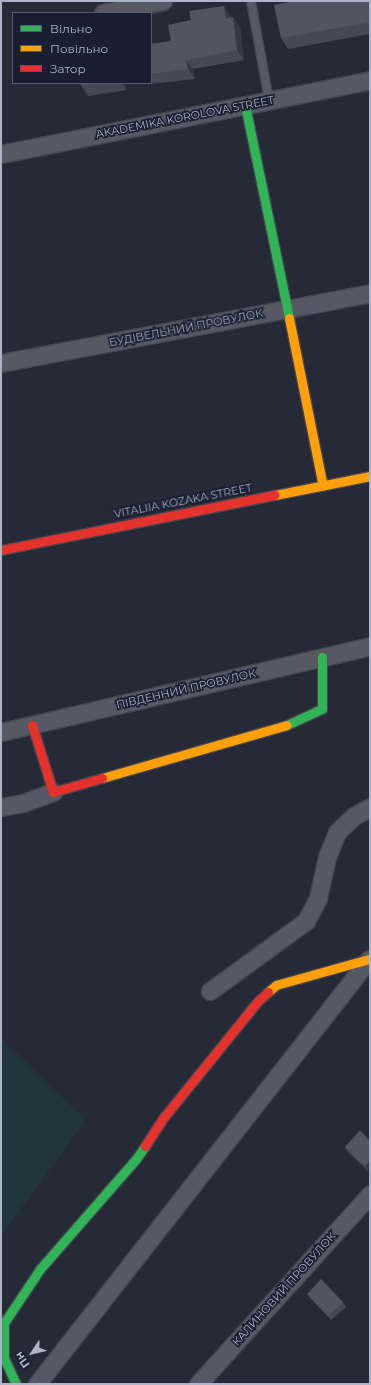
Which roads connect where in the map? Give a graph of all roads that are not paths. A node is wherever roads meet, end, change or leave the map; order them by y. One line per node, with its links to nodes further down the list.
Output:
1 (163, 1): 3 (street)
2 (254, 2): 5 (lane)
3 (108, 12)
4 (370, 80): 5 (street, AKADEMIKA KOROLOVA STREET)
5 (269, 100): 6 (street, AKADEMIKA KOROLOVA STREET)
6 (245, 105): 7 (street, AKADEMIKA KOROLOVA STREET); 9 (street)
7 (1, 154)
8 (370, 292): 9 (street, БУДІВЕЛЬНИЙ ПРОВУЛОК)
9 (287, 309): 10 (street, БУДІВЕЛЬНИЙ ПРОВУЛОК); 12 (street)
10 (1, 363)
11 (370, 476): 12 (street, VITALIIA KOZAKA STREET)
12 (323, 486): 13 (street, VITALIIA KOZAKA STREET)
13 (1, 550)
14 (370, 646): 15 (street, ПІВДЕННИЙ ПРОВУЛОК)
15 (322, 657): 16 (street, ПІВДЕННИЙ ПРОВУЛОК); 18 (street)
16 (32, 725): 17 (street, ПІВДЕННИЙ ПРОВУЛОК); 18 (street)
17 (1, 732)
18 (54, 792): 19 (street)
19 (1, 807)
20 (370, 807): 22 (street)
21 (369, 959): 24 (street); 25 (street)
22 (210, 991)
23 (370, 1194): 26 (street, КАЛИНОВИЙ ПРОВУЛОК)
24 (16, 1384)
25 (37, 1384)
26 (198, 1384)

